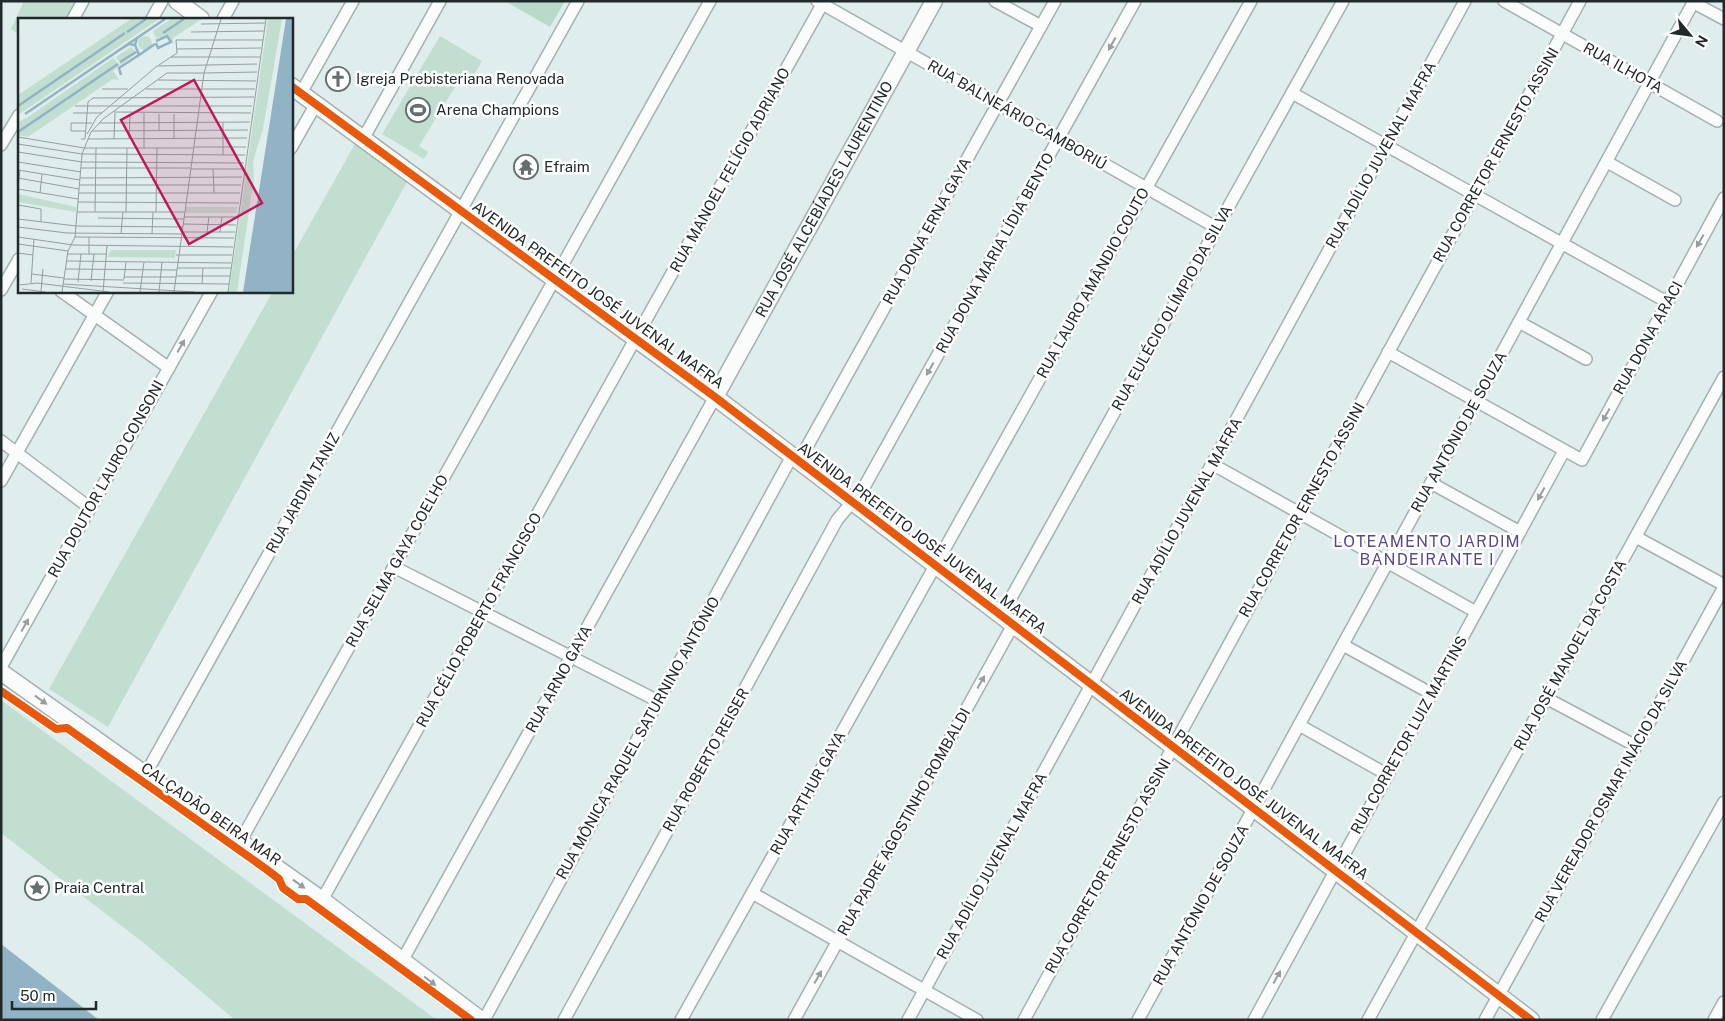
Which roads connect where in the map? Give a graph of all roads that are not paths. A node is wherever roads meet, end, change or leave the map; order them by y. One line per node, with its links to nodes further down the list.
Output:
1 (83, 1): 20 (street)
2 (162, 1): 21 (street)
3 (177, 1): 22 (main road)
4 (233, 1): 23 (street)
5 (353, 1): 29 (street)
6 (440, 1): 35 (street)
7 (578, 1): 45 (street, RUA JARDIM TANIZ)
8 (710, 1): 49 (street, RUA SELMA GAYA COELHO)
9 (934, 1): 27 (main road, RUA JOSÉ ALCEBÍADES LAURENTINO)
10 (995, 1): 25 (street)
11 (1055, 1): 25 (street, RUA DONA ERNA GAYA)
12 (1135, 1): 36 (street, RUA DONA MARIA LÍDIA BENTO, one-way to 36)
13 (1251, 1): 41 (street, RUA LAURO AMÂNDIO COUTO)
14 (1342, 1): 30 (street, RUA EULÉCIO OLÍMPIO DA SILVA)
15 (1465, 1): 37 (street, RUA ADÍLIO JUVENAL MAFRA)
16 (1504, 1): 26 (street, RUA ILHOTA)
17 (1580, 1): 26 (street, RUA CORRETOR ERNESTO ASSINI)
18 (821, 2): 27 (street, RUA BALNEÁRIO CAMBORIÚ); 57 (street, RUA MANOEL FELÍCIO ADRIANO)
19 (1694, 2): 24 (street); 28 (street, RUA ANTÔNIO DE SOUZA)
20 (74, 18)
21 (153, 18)
22 (199, 18)
23 (224, 18)
24 (1724, 19)
25 (1041, 26): 32 (street, RUA DONA ERNA GAYA)
26 (1562, 34): 28 (street, RUA ILHOTA); 42 (street, RUA CORRETOR ERNESTO ASSINI)
27 (906, 52): 32 (street, RUA BALNEÁRIO CAMBORIÚ); 62 (main road, RUA JOSÉ ALCEBÍADES LAURENTINO)
28 (1650, 83): 34 (street, RUA ILHOTA); 40 (street, RUA ANTÔNIO DE SOUZA)
29 (296, 89): 31 (main road, AVENIDA PREFEITO JOSÉ JUVENAL MAFRA)
30 (1292, 93): 37 (street); 46 (street, RUA EULÉCIO OLÍMPIO DA SILVA)
31 (316, 104): 35 (main road, AVENIDA PREFEITO JOSÉ JUVENAL MAFRA); 39 (street)
32 (998, 104): 36 (street, RUA BALNEÁRIO CAMBORIÚ); 67 (street, RUA DONA ERNA GAYA)
33 (18, 116): 38 (street)
34 (1717, 121)
35 (363, 139): 45 (main road, AVENIDA PREFEITO JOSÉ JUVENAL MAFRA)
36 (1059, 139): 41 (street, RUA BALNEÁRIO CAMBORIÚ); 71 (street, RUA DONA MARIA LÍDIA BENTO, one-way to 71)
37 (1386, 145): 42 (street); 68 (street, RUA ADÍLIO JUVENAL MAFRA)
38 (1, 146)
39 (292, 146)
40 (1607, 162): 44 (street); 47 (street, RUA ANTÔNIO DE SOUZA)
41 (1146, 188): 46 (street, RUA BALNEÁRIO CAMBORIÚ); 77 (street, RUA LAURO AMÂNDIO COUTO)
42 (1474, 194): 47 (street); 58 (street, RUA CORRETOR ERNESTO ASSINI)
43 (1724, 198): 54 (street, RUA DONA ARACI, one-way to 54)
44 (1675, 200)
45 (460, 210): 49 (main road, AVENIDA PREFEITO JOSÉ JUVENAL MAFRA); 94 (street, RUA JARDIM TANIZ)
46 (1217, 228): 82 (street, RUA EULÉCIO OLÍMPIO DA SILVA)
47 (1562, 243): 54 (street); 56 (street, RUA ANTÔNIO DE SOUZA)
48 (18, 262): 50 (street)
49 (554, 279): 57 (main road, AVENIDA PREFEITO JOSÉ JUVENAL MAFRA); 78 (street, RUA SELMA GAYA COELHO)
50 (1, 290)
51 (62, 292): 55 (street)
52 (107, 292): 55 (street)
53 (211, 292): 60 (street, RUA DOUTOR LAURO CONSONI, one-way to 53)
54 (1668, 302): 65 (street, RUA DONA ARACI, one-way to 65)
55 (94, 315): 60 (street); 66 (street)
56 (1519, 322): 59 (street); 63 (street, RUA ANTÔNIO DE SOUZA)
57 (635, 339): 62 (main road, AVENIDA PREFEITO JOSÉ JUVENAL MAFRA); 80 (street, RUA CÉLIO ROBERTO FRANCISCO)
58 (1388, 352): 63 (street); 73 (street, RUA CORRETOR ERNESTO ASSINI)
59 (1586, 359)
60 (169, 368): 72 (street, RUA DOUTOR LAURO CONSONI)
61 (1724, 379): 75 (street, RUA JOSÉ MANOEL DA COSTA)
62 (714, 397): 67 (main road, AVENIDA PREFEITO JOSÉ JUVENAL MAFRA); 84 (street, RUA ARNO GAYA)
63 (1476, 401): 65 (street); 70 (street, RUA ANTÔNIO DE SOUZA)
64 (1, 441): 66 (street)
65 (1564, 451): 74 (street, RUA CORRETOR LUIZ MARTINS, one-way to 74)
66 (17, 453): 69 (street); 72 (street)
67 (795, 459): 71 (main road, AVENIDA PREFEITO JOSÉ JUVENAL MAFRA); 90 (street, RUA MÔNICA RAQUEL SATURNINO ANTÔNIO)
68 (1212, 464): 73 (street); 87 (street, RUA ADÍLIO JUVENAL MAFRA)
69 (1, 481)
70 (1431, 483): 74 (street); 76 (street, RUA ANTÔNIO DE SOUZA)
71 (852, 502): 77 (main road, AVENIDA PREFEITO JOSÉ JUVENAL MAFRA); 109 (street, RUA ROBERTO REISER)
72 (90, 508): 85 (street, RUA DOUTOR LAURO CONSONI, one-way to 72)
73 (1300, 514): 76 (street); 93 (street, RUA CORRETOR ERNESTO ASSINI)
74 (1520, 532): 81 (street, RUA CORRETOR LUIZ MARTINS)
75 (1636, 537): 79 (street); 89 (street, RUA JOSÉ MANOEL DA COSTA)
76 (1388, 563): 81 (street); 83 (street, RUA ANTÔNIO DE SOUZA)
77 (935, 566): 82 (main road, AVENIDA PREFEITO JOSÉ JUVENAL MAFRA); 100 (street, RUA ARTHUR GAYA)
78 (394, 567): 80 (street); 98 (street, RUA SELMA GAYA COELHO)
79 (1724, 586): 92 (street, RUA VEREADOR OSMAR INÁCIO DA SILVA)
80 (483, 612): 84 (street); 101 (street, RUA CÉLIO ROBERTO FRANCISCO)
81 (1476, 612): 88 (street, RUA CORRETOR LUIZ MARTINS)
82 (1007, 620): 87 (main road, AVENIDA PREFEITO JOSÉ JUVENAL MAFRA); 103 (street, RUA PADRE AGOSTINHO ROMBALDI, one-way to 82)
83 (1343, 645): 88 (street); 91 (street, RUA ANTÔNIO DE SOUZA)
84 (571, 657): 90 (street); 104 (street, RUA ARNO GAYA)
85 (1, 667)
86 (1, 672): 94 (main road, one-way to 94)
87 (1092, 685): 93 (main road, AVENIDA PREFEITO JOSÉ JUVENAL MAFRA); 105 (street, RUA ADÍLIO JUVENAL MAFRA)
88 (1432, 694): 95 (street, RUA CORRETOR LUIZ MARTINS)
89 (1546, 698): 92 (street); 102 (street, RUA JOSÉ MANOEL DA COSTA)
90 (658, 701): 108 (street, RUA MÔNICA RAQUEL SATURNINO ANTÔNIO)
91 (1299, 726): 95 (street); 97 (street, RUA ANTÔNIO DE SOUZA)
92 (1636, 746): 106 (street, RUA VEREADOR OSMAR INÁCIO DA SILVA)
93 (1173, 747): 97 (main road, AVENIDA PREFEITO JOSÉ JUVENAL MAFRA); 114 (street, RUA CORRETOR ERNESTO ASSINI)
94 (145, 775): 98 (main road)
95 (1388, 775): 99 (street, RUA CORRETOR LUIZ MARTINS)
96 (1724, 802): 120 (street)
97 (1254, 808): 99 (main road, AVENIDA PREFEITO JOSÉ JUVENAL MAFRA); 115 (street, RUA ANTÔNIO DE SOUZA)
98 (240, 842): 101 (main road, one-way to 101)
99 (1335, 871): 102 (main road, AVENIDA PREFEITO JOSÉ JUVENAL MAFRA); 116 (street, RUA CORRETOR LUIZ MARTINS, one-way to 99)
100 (752, 893): 103 (street); 110 (street, RUA ARTHUR GAYA)
101 (322, 900): 104 (main road)
102 (1417, 933): 106 (main road, AVENIDA PREFEITO JOSÉ JUVENAL MAFRA); 117 (street, RUA JOSÉ MANOEL DA COSTA)
103 (838, 941): 105 (street); 111 (street, RUA PADRE AGOSTINHO ROMBALDI, one-way to 103)
104 (402, 961): 108 (main road, one-way to 108)
105 (924, 990): 112 (street, RUA ADÍLIO JUVENAL MAFRA); 113 (street)
106 (1499, 995): 118 (street, RUA VEREADOR OSMAR INÁCIO DA SILVA); 119 (main road, AVENIDA PREFEITO JOSÉ JUVENAL MAFRA)
107 (1724, 1002): 121 (street)
108 (483, 1020)
109 (564, 1020)
110 (681, 1020)
111 (794, 1020)
112 (908, 1020)
113 (977, 1020)
114 (1024, 1020)
115 (1138, 1020)
116 (1254, 1020)
117 (1368, 1020)
118 (1485, 1020)
119 (1531, 1020)
120 (1602, 1020)
121 (1714, 1020)

